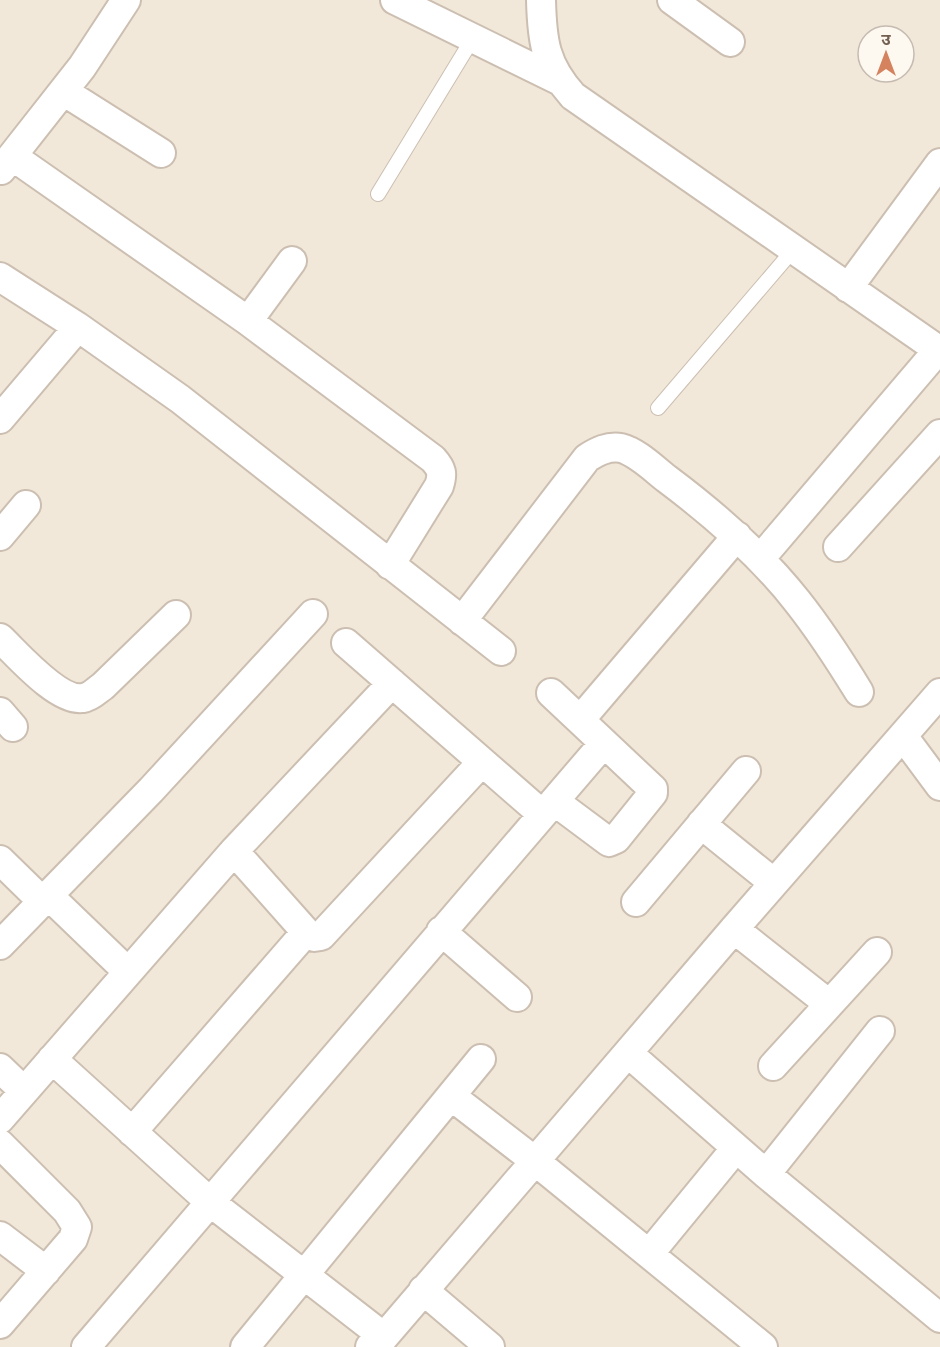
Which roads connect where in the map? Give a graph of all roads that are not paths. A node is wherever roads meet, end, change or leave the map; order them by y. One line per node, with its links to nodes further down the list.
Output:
1 (126, 0): 8 (street)
2 (395, 0): 5 (street)
3 (541, 0): 7 (street)
4 (672, 0): 6 (street)
5 (473, 38): 7 (street); 12 (lane)
6 (730, 42)
7 (560, 81): 13 (street)
8 (63, 91): 9 (street); 11 (street)
9 (161, 153)
10 (940, 163): 16 (street)
11 (6, 164): 17 (street)
12 (378, 194)
13 (794, 249): 16 (street); 20 (lane)
14 (292, 261): 17 (street)
15 (0, 278): 18 (street)
16 (848, 288): 19 (street)
17 (248, 321): 28 (street)
18 (78, 327): 21 (street); 28 (street)
19 (939, 350): 27 (street)
20 (658, 408)
21 (0, 419)
22 (940, 434): 26 (street)
23 (26, 505): 24 (street)
24 (0, 536)
25 (737, 536): 27 (street); 31 (street); 39 (street)
26 (838, 547)
27 (760, 559): 36 (street)
28 (390, 565): 31 (street)
29 (313, 614): 50 (street)
30 (176, 615): 32 (street)
31 (462, 621): 34 (street)
32 (0, 638)
33 (346, 643): 35 (street)
34 (501, 651)
35 (392, 683): 42 (street); 47 (street)
36 (859, 692)
37 (551, 693): 39 (street)
38 (940, 693): 40 (street)
39 (580, 720): 41 (street)
40 (903, 736): 44 (street); 49 (street)
41 (604, 743): 45 (street); 45 (street)
42 (482, 762): 45 (street); 54 (street)
43 (746, 771): 46 (street)
44 (940, 786)
45 (548, 808): 53 (street)
46 (701, 824): 49 (street); 51 (street)
47 (234, 850): 54 (street); 57 (street)
48 (0, 860): 50 (street)
49 (774, 883): 52 (street)
50 (45, 898): 55 (street); 57 (street)
51 (636, 902)
52 (734, 929): 59 (street); 61 (street)
53 (441, 931): 58 (street); 74 (street)
54 (306, 932): 69 (street)
55 (0, 945)
56 (877, 952): 59 (street)
57 (128, 972): 62 (street)
58 (518, 997)
59 (830, 1004): 64 (street)
60 (880, 1031): 73 (street)
61 (628, 1053): 71 (street); 72 (street)
62 (52, 1059): 66 (street); 69 (street)
63 (481, 1059): 67 (street)
64 (773, 1066)
65 (0, 1068): 66 (street)
66 (24, 1091): 68 (street)
67 (451, 1096): 72 (street); 78 (street)
68 (0, 1119)
69 (132, 1132): 74 (street)
70 (0, 1144): 77 (street)
71 (736, 1148): 73 (street); 76 (street)
72 (535, 1161): 76 (street); 79 (street)
73 (766, 1174): 80 (street)
74 (210, 1202): 78 (street); 83 (street)
75 (0, 1236): 77 (street)
76 (649, 1254): 86 (street)
77 (46, 1271): 81 (street)
78 (305, 1276): 82 (street); 84 (street)
79 (423, 1290): 82 (street); 85 (street)
80 (940, 1318)
81 (0, 1324)
82 (377, 1342)
83 (86, 1347)
84 (245, 1347)
85 (490, 1347)
86 (763, 1347)

